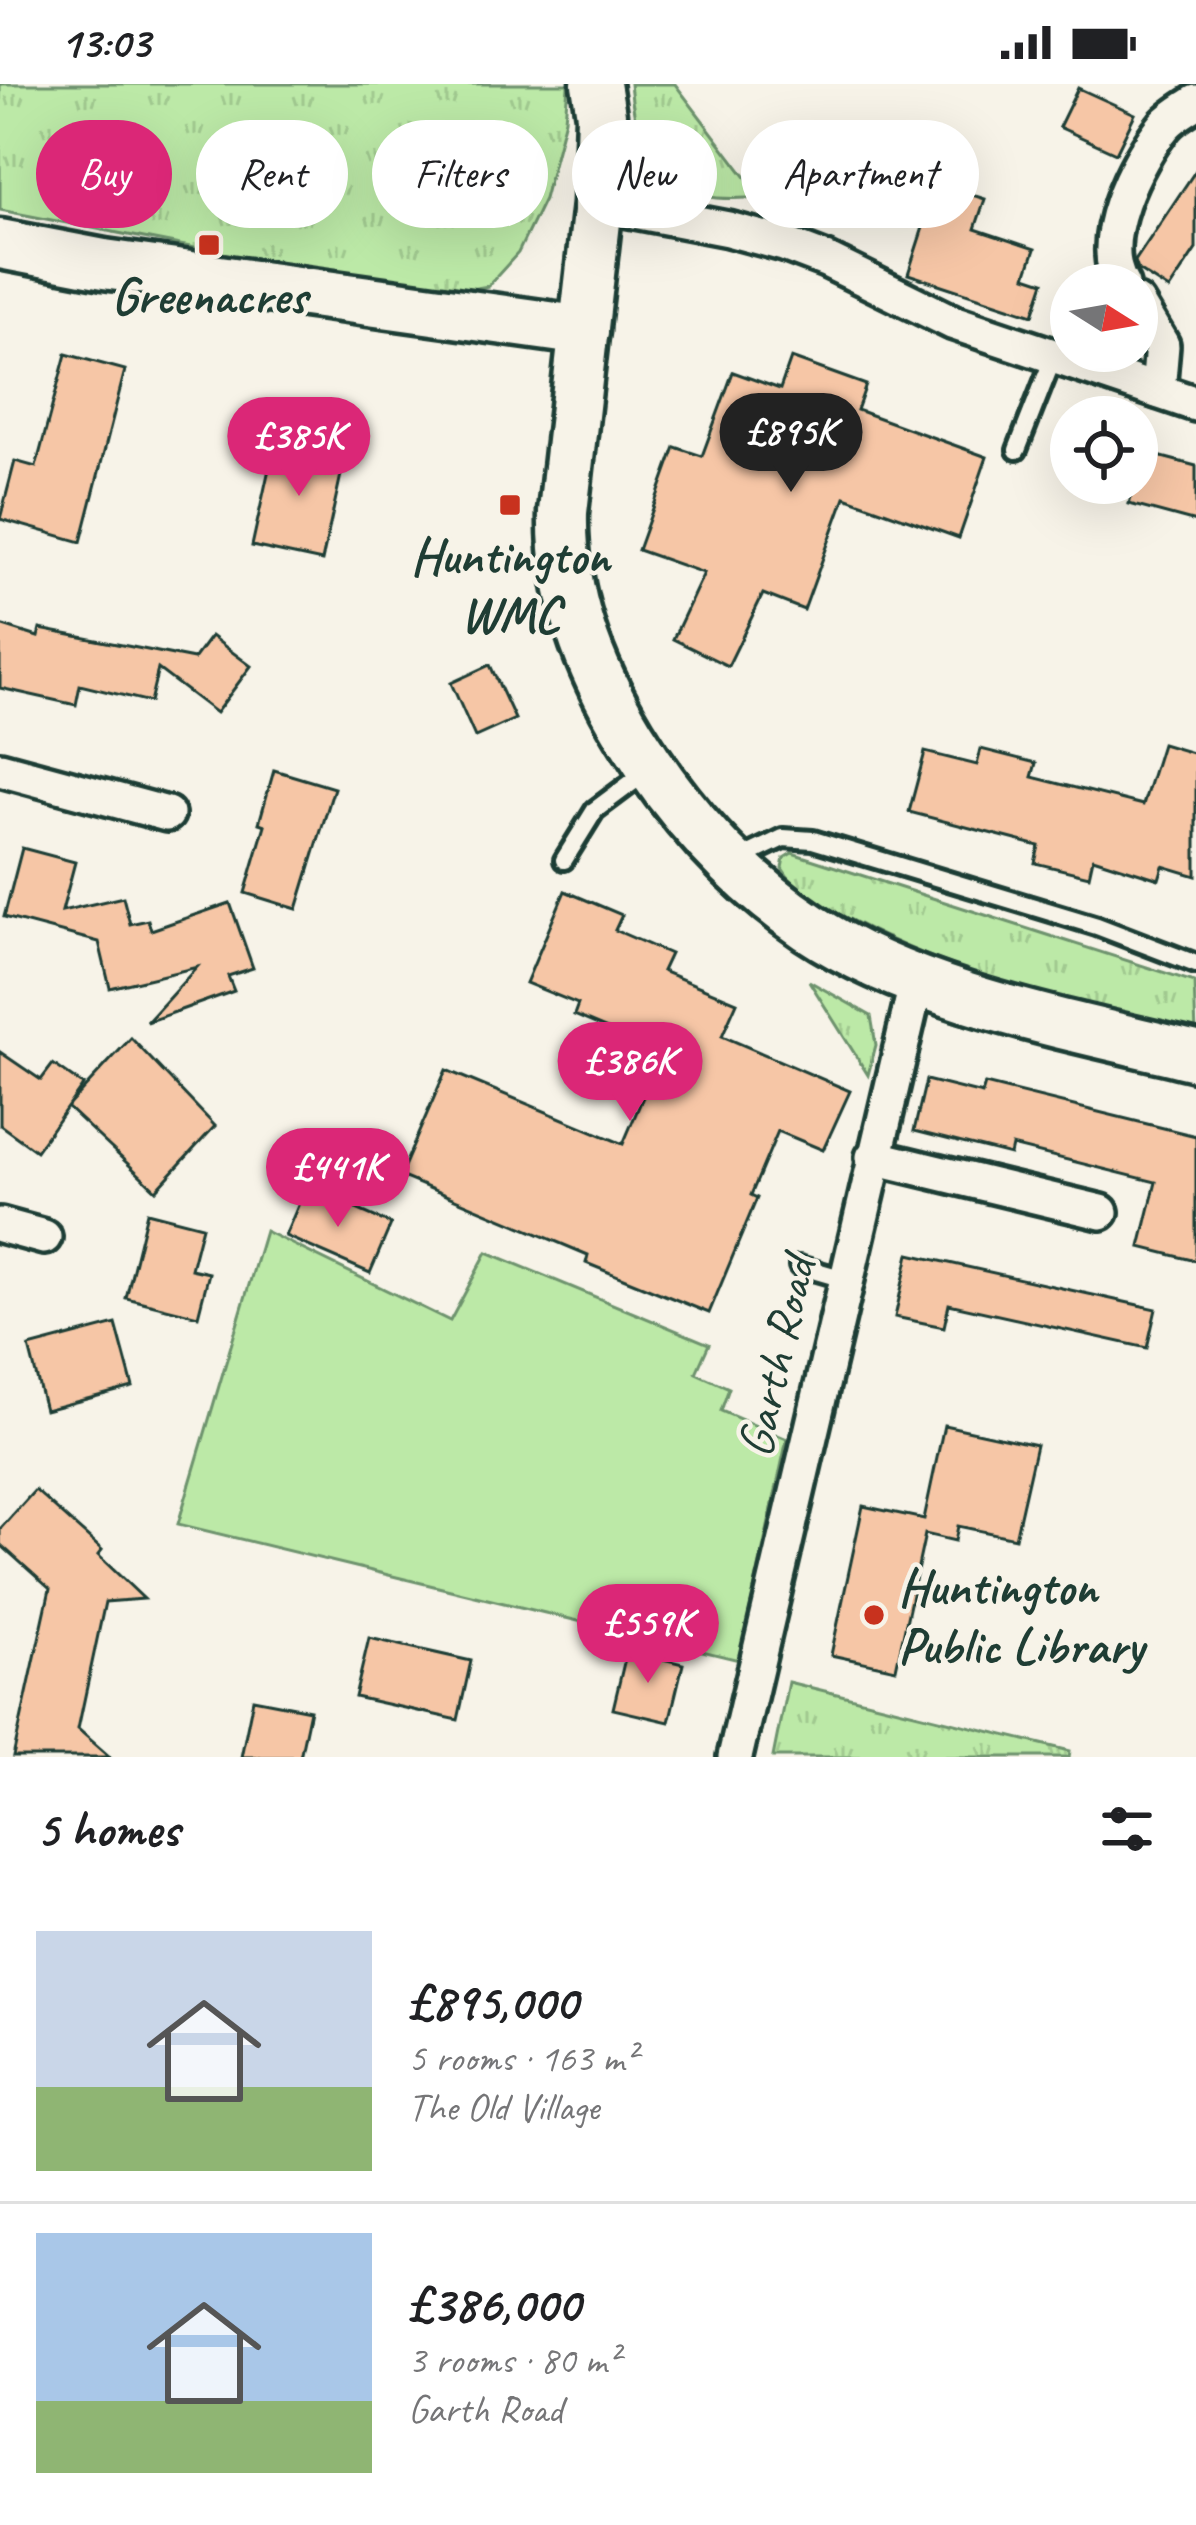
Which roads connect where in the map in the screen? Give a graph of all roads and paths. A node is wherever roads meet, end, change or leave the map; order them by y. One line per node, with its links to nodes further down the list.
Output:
1 (596, 84): 3 (street)
2 (1196, 102): 7 (street)
3 (601, 120)
4 (717, 227): 10 (street)
5 (595, 228): 8 (street)
6 (0, 244): 8 (street)
7 (1115, 264)
8 (584, 332): 17 (street)
9 (1158, 338): 13 (street)
10 (1050, 355)
11 (1050, 366): 15 (lane)
12 (1102, 372): 13 (street)
13 (1158, 391): 14 (street)
14 (1196, 404)
15 (1017, 450)
16 (0, 769): 18 (street)
17 (651, 769): 19 (lane); 20 (street)
18 (167, 814)
19 (564, 860)
20 (729, 864): 21 (lane); 22 (street)
21 (1196, 964)
22 (917, 980): 23 (street); 24 (street, Garth Road)
23 (1196, 1056)
24 (873, 1157): 25 (street); 29 (street, Garth Road)
25 (1101, 1212)
26 (0, 1225): 27 (street)
27 (44, 1237)
28 (799, 1266): 29 (lane)
29 (844, 1280): 30 (street, Garth Road)
30 (735, 1757)

